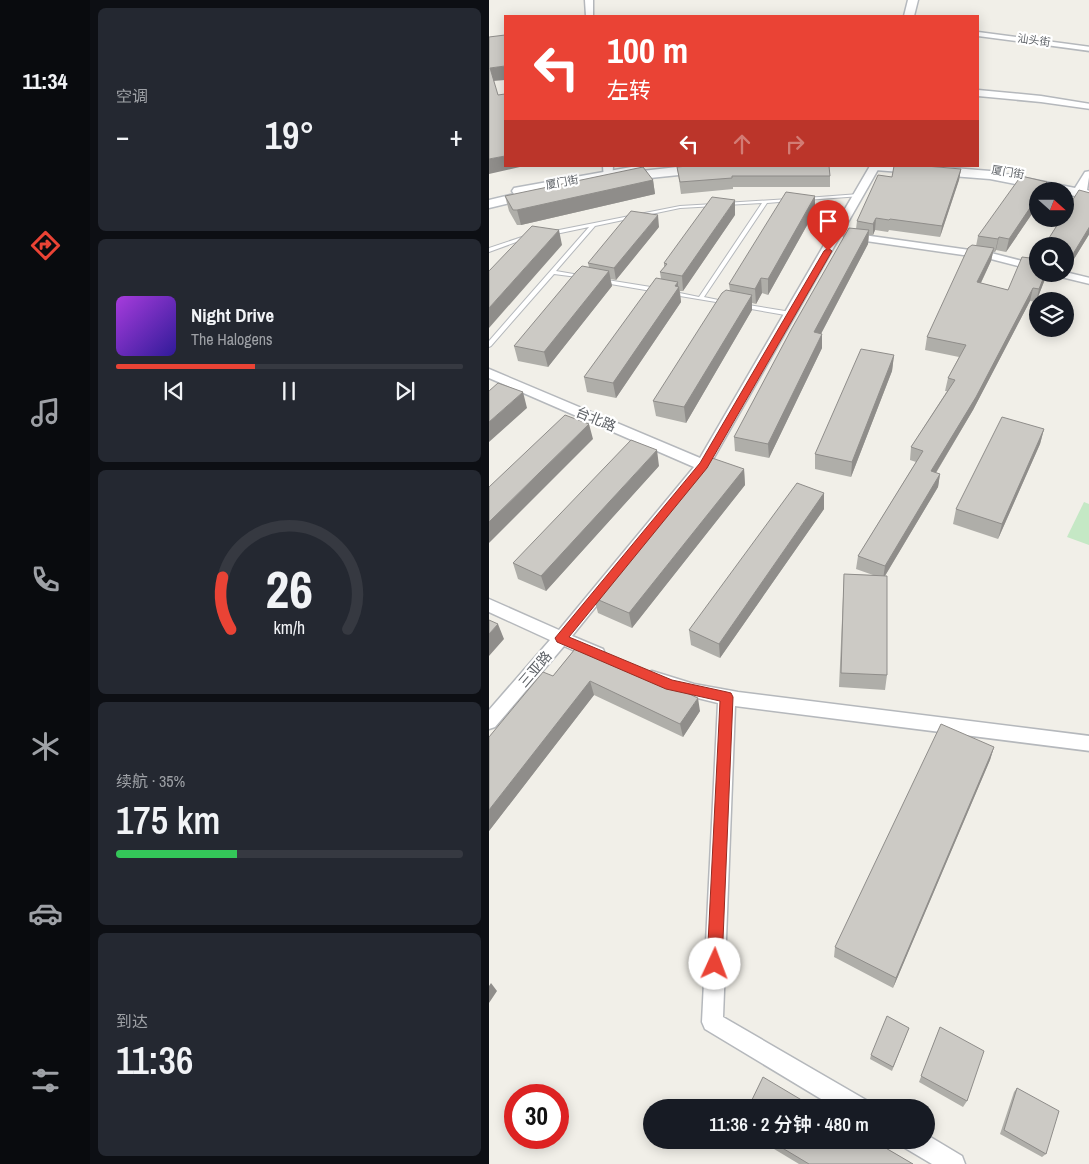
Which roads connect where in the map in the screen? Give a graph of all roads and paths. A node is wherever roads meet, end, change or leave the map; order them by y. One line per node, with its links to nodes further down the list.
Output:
1 (589, 0): 4 (street)
2 (913, 0): 5 (main road)
3 (921, 0): 6 (main road)
4 (590, 15)
5 (909, 15)
6 (917, 15)
7 (979, 34): 8 (street, 汕头街)
8 (1089, 49)
9 (979, 93): 10 (street)
10 (1089, 106)
11 (658, 167): 16 (main road, 厦门街)
12 (710, 167): 16 (main road, 厦门街)
13 (874, 167): 18 (street, 三亚路)
14 (888, 167): 17 (main road, 厦门街)
15 (963, 167): 17 (main road, 厦门街)
16 (609, 173): 19 (main road, 厦门街); 23 (main road, 厦门街)
17 (1086, 188)
18 (859, 195): 21 (lane); 26 (street, 三亚路)
19 (489, 198)
20 (793, 199): 22 (lane)
21 (802, 199)
22 (766, 201): 24 (lane); 33 (lane)
23 (489, 204)
24 (594, 224): 25 (lane); 30 (lane)
25 (546, 234)
26 (837, 235): 29 (street); 34 (street, 三亚路)
27 (536, 236): 28 (lane)
28 (489, 250)
29 (1029, 266)
30 (553, 272): 33 (lane); 35 (lane)
31 (1074, 277): 32 (street)
32 (1089, 281)
33 (701, 298): 34 (lane)
34 (791, 314): 37 (street, 三亚路)
35 (489, 345)
36 (489, 374): 37 (street, 台北路)
37 (703, 466): 39 (street, 三亚路)
38 (489, 604): 39 (street)
39 (561, 638): 40 (street); 43 (street, 三亚路)
40 (616, 662)
41 (634, 670): 42 (street)
42 (727, 697): 44 (street); 45 (street)
43 (489, 722)
44 (1089, 744)
45 (843, 1099)
46 (928, 1149): 47 (street)
47 (954, 1164)

